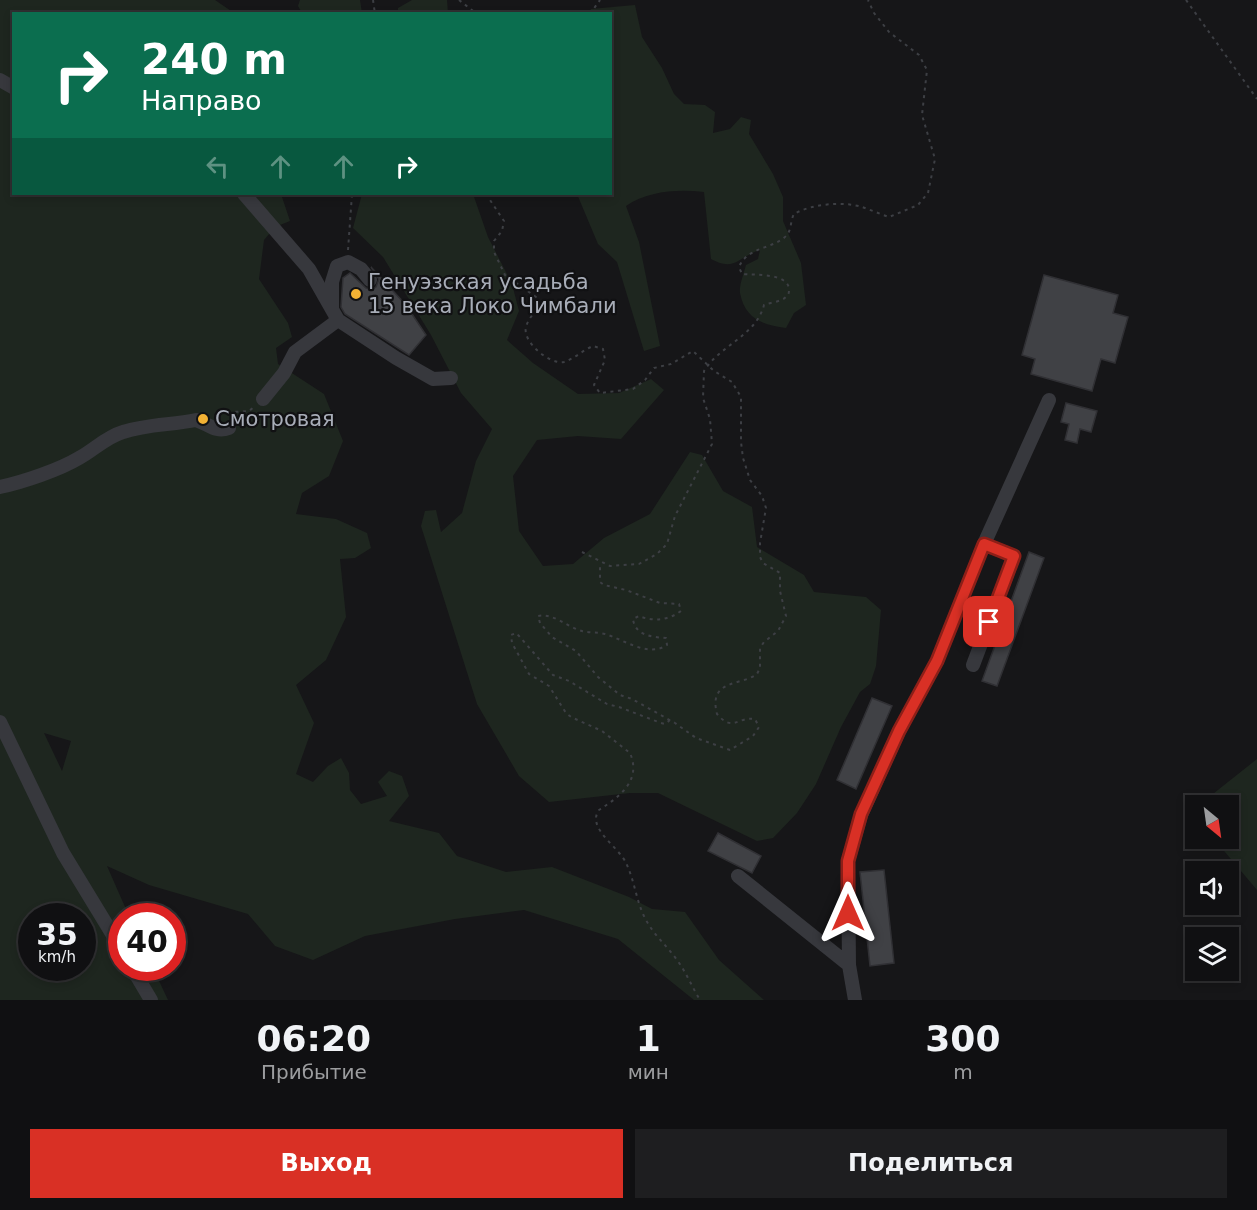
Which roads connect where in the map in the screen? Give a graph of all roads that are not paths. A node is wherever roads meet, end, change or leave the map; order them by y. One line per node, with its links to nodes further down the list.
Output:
1 (245, 195): 2 (street)
2 (309, 269): 3 (street); 5 (street)
3 (334, 271): 4 (street); 5 (street)
4 (370, 280)
5 (335, 315): 6 (street); 7 (street)
6 (451, 378)
7 (263, 399)
8 (1049, 400): 11 (street)
9 (229, 428): 10 (street)
10 (0, 487)
11 (984, 544): 12 (street); 16 (street)
12 (973, 665)
13 (0, 722): 15 (street)
14 (738, 876): 16 (street)
15 (108, 927)
16 (849, 965): 19 (street)
17 (140, 981): 18 (street)
18 (151, 1000)
19 (855, 1000)

